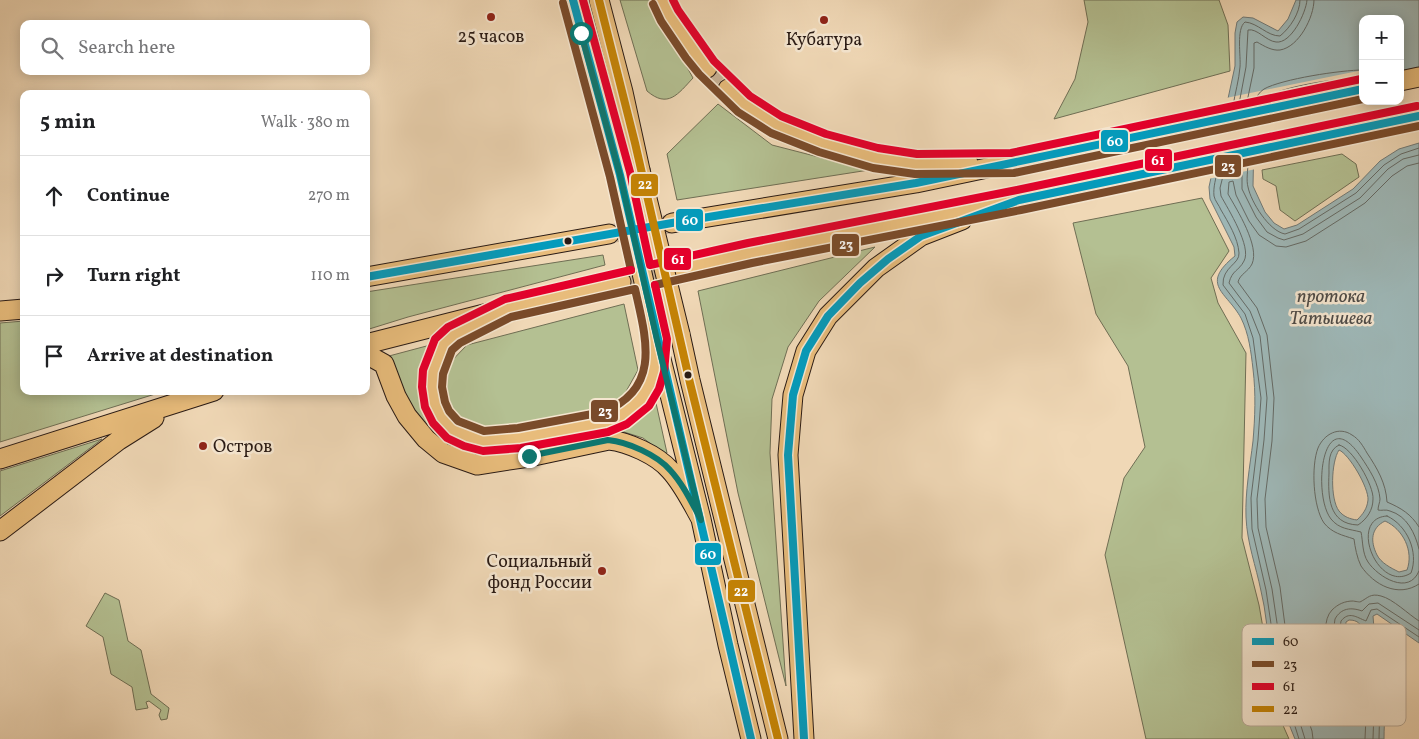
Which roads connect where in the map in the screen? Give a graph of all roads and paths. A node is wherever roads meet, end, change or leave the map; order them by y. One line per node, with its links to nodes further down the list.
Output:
1 (573, 0): 20 (main road, bridge)
2 (599, 0): 29 (main road, bridge)
3 (662, 0): 4 (main road)
4 (707, 68)
5 (1419, 77): 6 (main road)
6 (1404, 80)
7 (728, 89): 10 (main road)
8 (1359, 90): 10 (main road)
9 (1419, 116): 11 (main road)
10 (1012, 163): 12 (main road)
11 (1019, 200): 14 (main road); 30 (main road)
12 (672, 224)
13 (609, 234): 15 (main road)
14 (682, 268)
15 (370, 276)
16 (621, 282): 17 (main road)
17 (508, 308): 20 (main road); 21 (main road)
18 (20, 309): 19 (main road)
19 (0, 311)
20 (657, 340): 26 (main road)
21 (370, 343)
22 (370, 356): 26 (main road)
23 (202, 395): 24 (main road)
24 (177, 403): 25 (main road); 27 (main road)
25 (0, 458)
26 (701, 520): 28 (main road)
27 (0, 531)
28 (751, 739)
29 (778, 739)
30 (804, 739)

